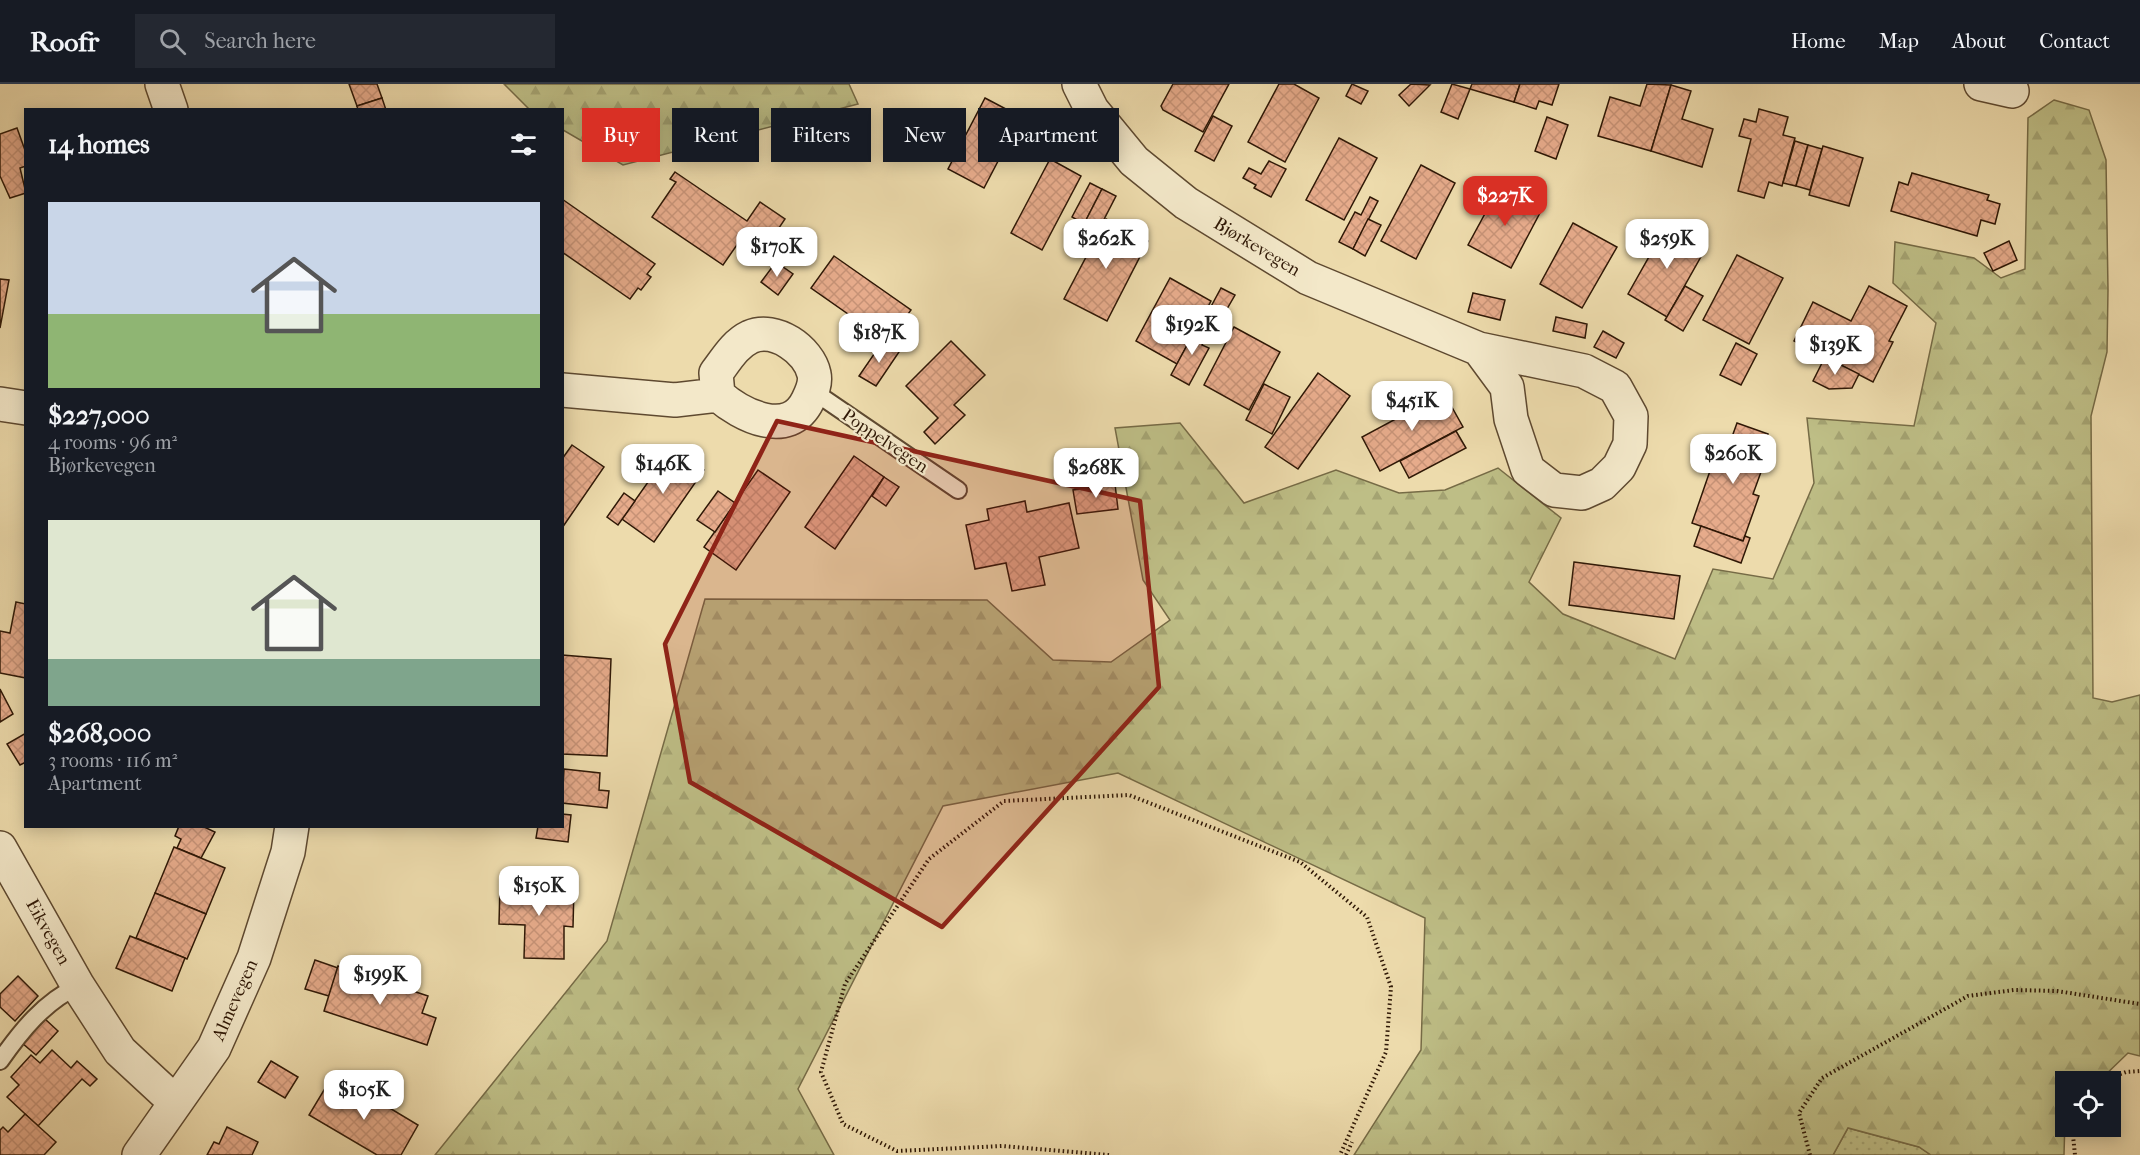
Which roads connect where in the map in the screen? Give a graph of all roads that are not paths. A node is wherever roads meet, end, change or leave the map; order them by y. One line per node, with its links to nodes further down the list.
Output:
1 (162, 84): 5 (street)
2 (1079, 84): 6 (street, Bjørkevegen)
3 (1981, 84): 4 (street)
4 (2012, 91)
5 (170, 108)
6 (1479, 349): 6 (street, Bjørkevegen)
7 (564, 390): 9 (street)
8 (813, 391): 9 (street); 9 (street); 12 (lane, Poppelvegen)
9 (718, 395)
10 (0, 404): 11 (street)
11 (24, 408)
12 (958, 490)
13 (292, 828): 17 (street, Almevegen)
14 (0, 848): 15 (street, Eikvegen)
15 (78, 986): 16 (lane, Eikvegen); 17 (street, Eikvegen)
16 (0, 1061)
17 (174, 1101): 18 (street, Almevegen)
18 (139, 1155)

